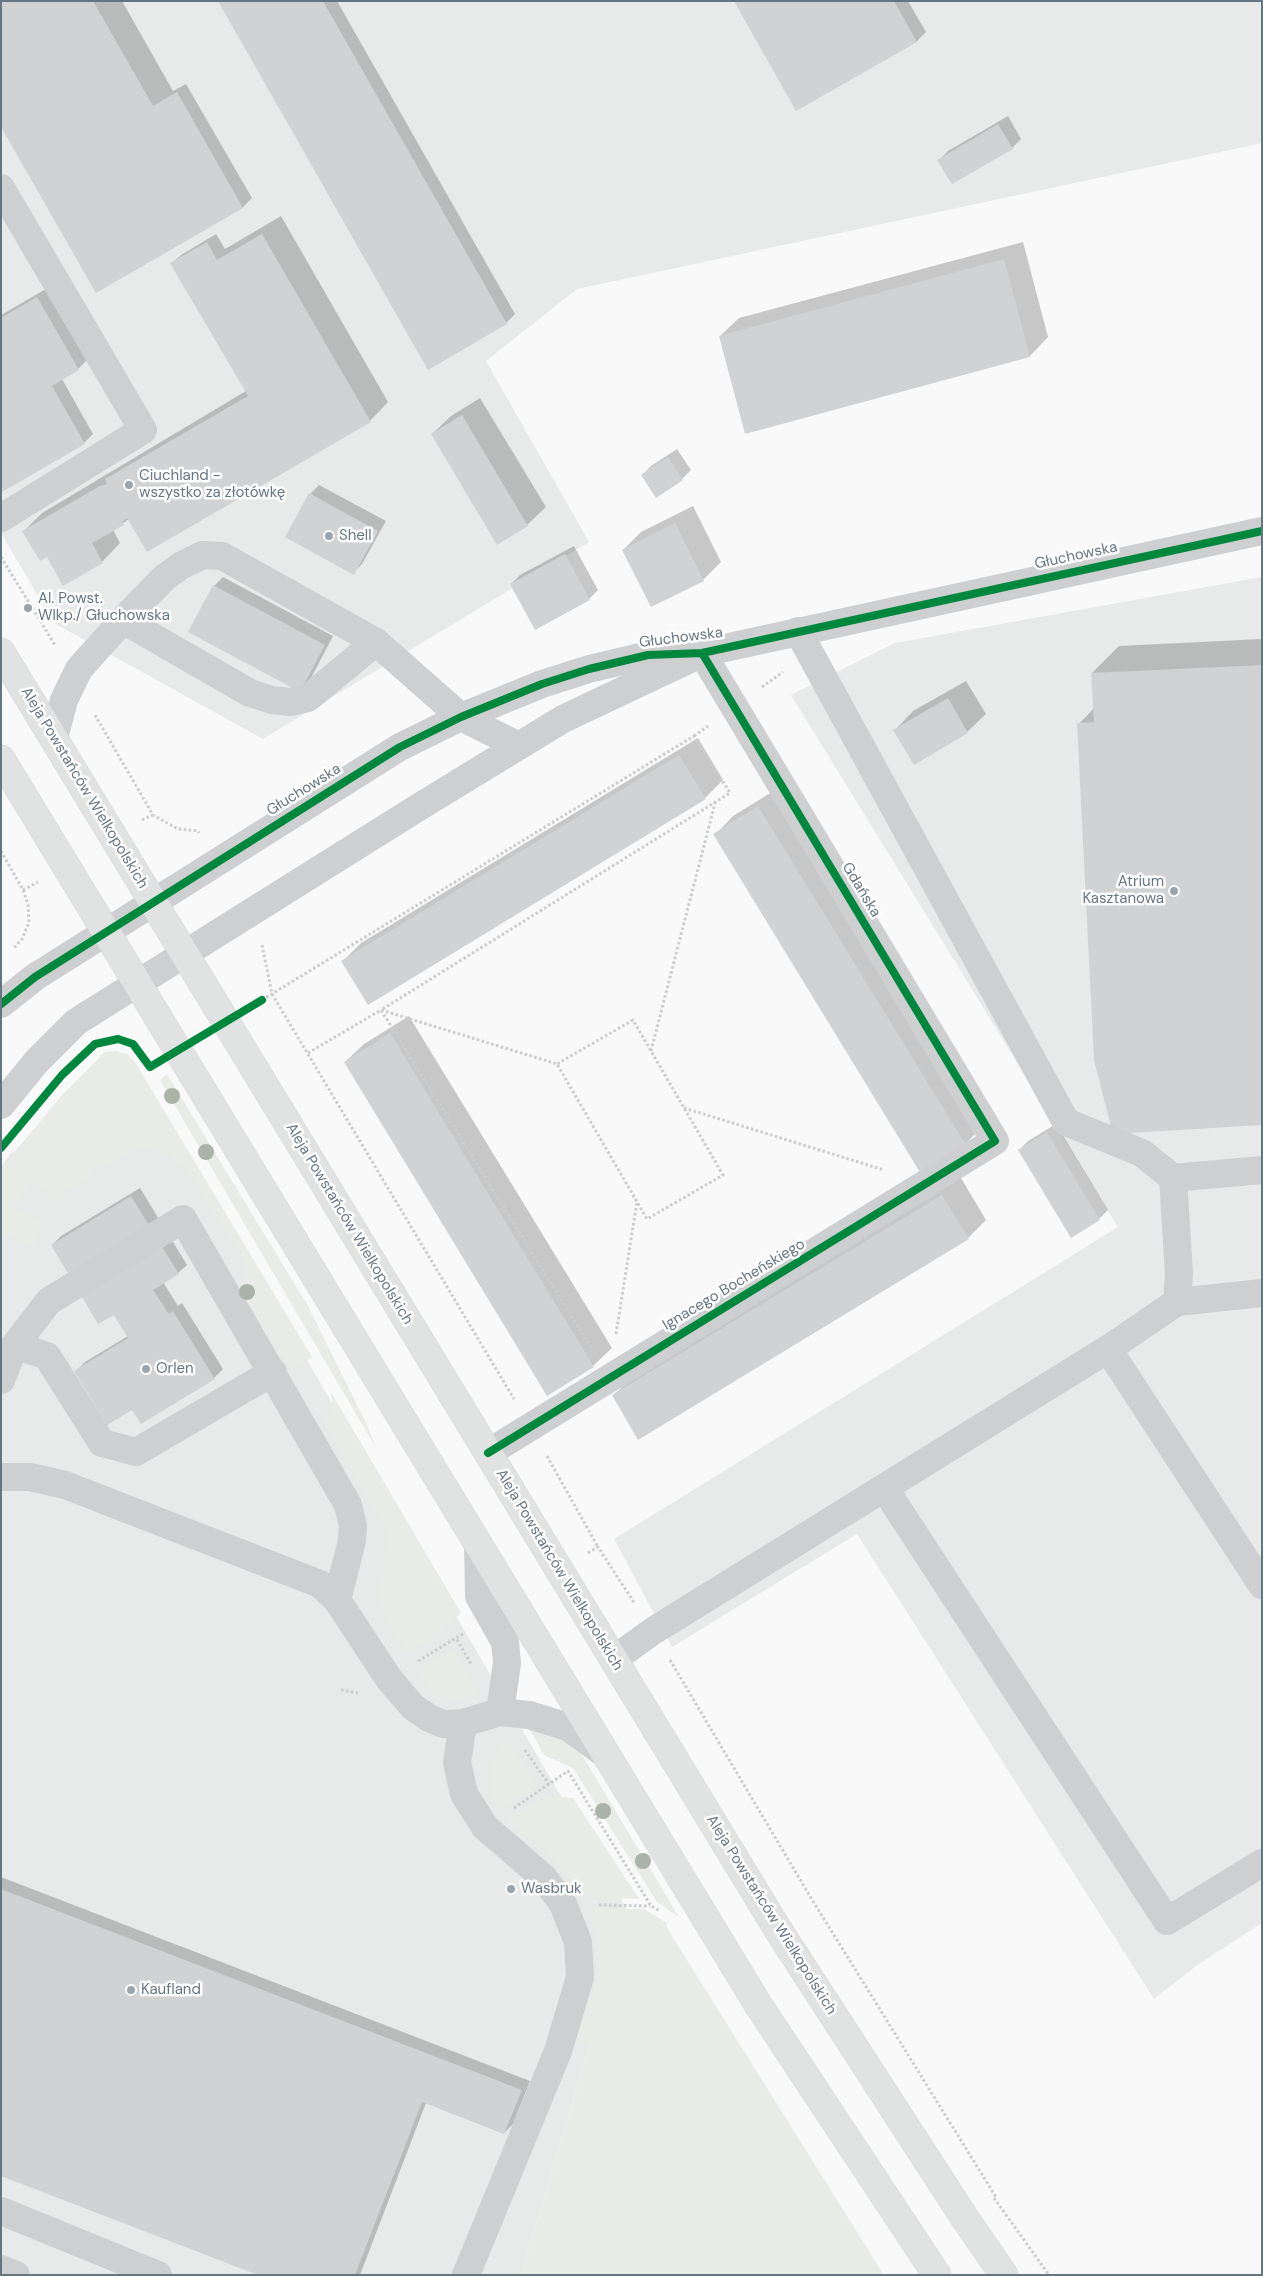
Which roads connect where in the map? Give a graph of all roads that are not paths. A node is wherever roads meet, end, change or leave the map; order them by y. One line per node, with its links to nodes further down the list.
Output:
1 (1, 188): 2 (street)
2 (1, 518)
3 (1262, 531): 5 (street, Głuchowska)
4 (124, 620): 6 (street); 6 (street); 10 (street)
5 (798, 630): 8 (street, Głuchowska); 21 (street)
6 (376, 642): 9 (street)
7 (1, 652): 10 (main road, Aleja Powstańców Wielkopolskich)
8 (702, 653): 9 (street, Głuchowska); 11 (street, Głuchowska); 19 (street, Gdańska)
9 (461, 716): 11 (street); 13 (street, Głuchowska)
10 (54, 738): 13 (main road, Aleja Powstańców Wielkopolskich)
11 (519, 746): 15 (street, Głuchowska)
12 (1, 758): 14 (main road)
13 (153, 902): 14 (street, Głuchowska); 15 (main road, Aleja Powstańców Wielkopolskich)
14 (105, 932): 16 (main road); 17 (street, Głuchowska)
15 (185, 952): 16 (street, Głuchowska); 28 (main road, Aleja Powstańców Wielkopolskich)
16 (137, 983): 18 (street, Głuchowska); 31 (main road)
17 (1, 1004)
18 (1, 1105)
19 (995, 1141): 28 (street, Ignacego Bocheńskiego)
20 (1262, 1170): 21 (street)
21 (1173, 1178): 23 (street)
22 (1262, 1293): 23 (street)
23 (1177, 1302): 25 (street)
24 (15, 1344): 26 (street); 26 (street); 27 (street)
25 (1108, 1349): 30 (street); 32 (street)
26 (273, 1372): 33 (street)
27 (1, 1380)
28 (488, 1453): 34 (main road, Aleja Powstańców Wielkopolskich)
29 (1, 1477): 33 (street)
30 (887, 1488): 34 (street); 38 (street)
31 (478, 1543): 35 (street); 37 (main road)
32 (1262, 1584)
33 (337, 1600): 36 (street)
34 (614, 1660): 45 (main road, Aleja Powstańców Wielkopolskich)
35 (500, 1712): 36 (street); 37 (street)
36 (463, 1723): 43 (street)
37 (605, 1754): 44 (main road)
38 (1262, 1863)
39 (1, 2211): 42 (street)
40 (1, 2269): 41 (street)
41 (16, 2275)
42 (158, 2275)
43 (466, 2275)
44 (937, 2275)
45 (1004, 2275)

